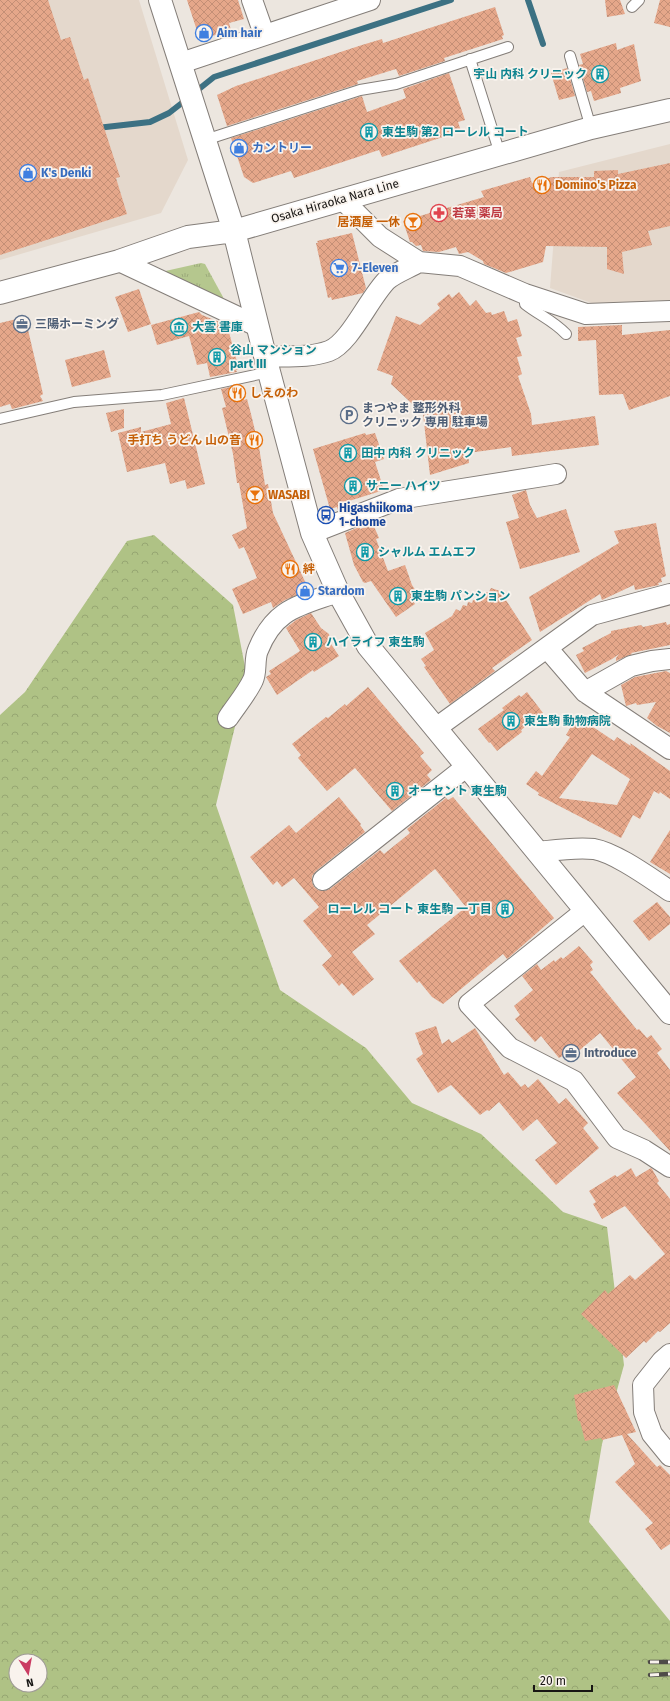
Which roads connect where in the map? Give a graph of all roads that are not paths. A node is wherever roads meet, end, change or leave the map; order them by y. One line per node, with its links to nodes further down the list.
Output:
1 (160, 0): 8 (street)
2 (252, 0): 4 (street)
3 (370, 0): 4 (street)
4 (264, 34): 8 (street)
5 (508, 48): 7 (lane)
6 (570, 56): 10 (lane)
7 (470, 60): 11 (lane); 12 (lane)
8 (181, 63): 11 (street)
9 (670, 110): 10 (street, Osaka Hiraoka Nara Line)
10 (591, 128): 12 (street, Osaka Hiraoka Nara Line)
11 (205, 140): 14 (street)
12 (500, 154): 13 (street, Osaka Hiraoka Nara Line)
13 (342, 198): 14 (street, Osaka Hiraoka Nara Line); 16 (street)
14 (234, 231): 15 (street, Osaka Hiraoka Nara Line); 20 (street)
15 (118, 261): 17 (street, Osaka Hiraoka Nara Line); 20 (street)
16 (419, 262): 18 (street); 22 (street)
17 (0, 293)
18 (525, 294): 19 (street); 21 (lane)
19 (670, 311)
20 (257, 326): 22 (street)
21 (566, 334)
22 (267, 364): 23 (lane); 25 (street)
23 (0, 419)
24 (556, 474): 25 (street)
25 (312, 533): 26 (street)
26 (338, 592): 31 (street); 32 (street)
27 (670, 594): 28 (street)
28 (547, 648): 30 (street); 32 (street)
29 (670, 659): 30 (street)
30 (585, 692): 33 (street)
31 (228, 718)
32 (436, 728): 34 (street)
33 (670, 749)
34 (466, 767): 35 (street); 36 (street)
35 (538, 852): 37 (street); 38 (street)
36 (323, 880)
37 (670, 891)
38 (585, 911): 39 (street); 40 (street)
39 (670, 1013)
40 (670, 1168)
41 (670, 1354): 42 (street)
42 (670, 1456)

